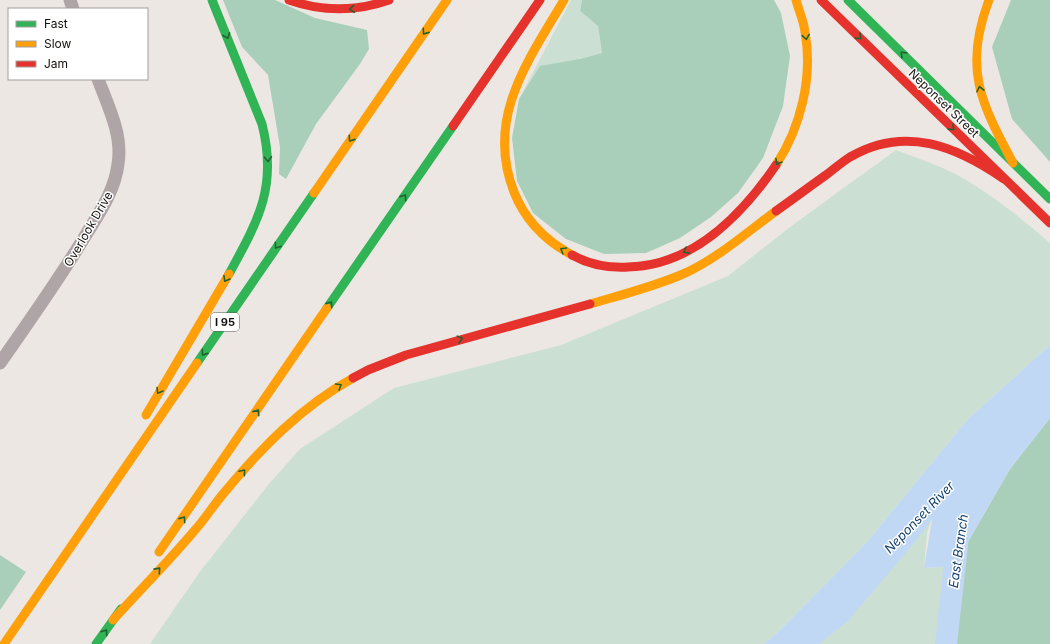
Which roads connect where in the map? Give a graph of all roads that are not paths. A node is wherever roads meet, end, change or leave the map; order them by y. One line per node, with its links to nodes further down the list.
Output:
1 (212, 0): 17 (main road, one-way to 17)
2 (289, 0): 3 (main road, one-way to 2)
3 (389, 0)
4 (447, 0): 19 (main road, I 95, one-way to 19)
5 (540, 0): 20 (main road, one-way to 5)
6 (564, 0): 7 (main road, one-way to 6)
7 (796, 0)
8 (821, 0): 13 (main road, Neponset Street, one-way to 13)
9 (848, 0): 12 (main road, Neponset Street, one-way to 9)
10 (989, 0): 12 (main road, one-way to 10)
11 (98, 80): 16 (street, Overlook Drive)
12 (1013, 163): 14 (main road, Neponset Street)
13 (1004, 179): 15 (main road, Neponset Street); 20 (main road, one-way to 13)
14 (1050, 199)
15 (1050, 223)
16 (0, 361)
17 (140, 426)
18 (134, 440): 19 (main road)
19 (107, 494): 21 (main road, I 95)
20 (113, 620): 22 (main road, one-way to 20)
21 (4, 644)
22 (96, 644)

